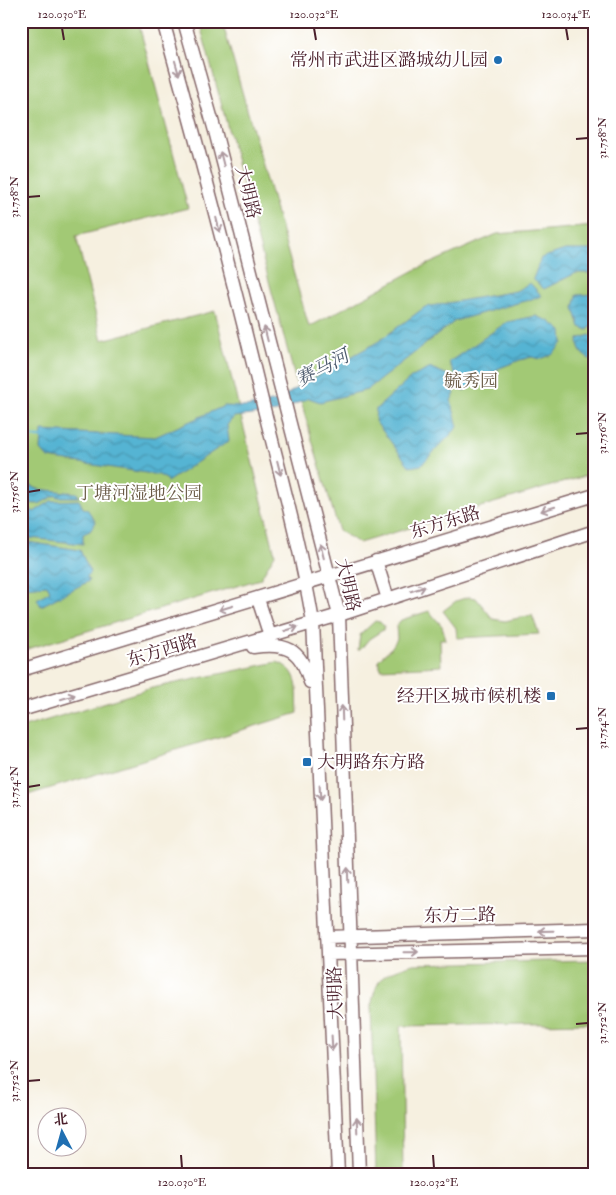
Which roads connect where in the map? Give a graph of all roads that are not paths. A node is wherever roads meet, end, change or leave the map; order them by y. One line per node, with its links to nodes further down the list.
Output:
1 (163, 21): 7 (main road, 大明路, one-way to 7)
2 (184, 21): 6 (main road, 大明路, one-way to 2)
3 (595, 495): 5 (main road, 东方东路, one-way to 5)
4 (595, 531): 9 (main road, one-way to 4)
5 (376, 561): 6 (main road, 东方东路); 9 (main road)
6 (328, 576): 7 (main road, 东方东路); 10 (main road, 大明路)
7 (306, 583): 8 (main road, 东方西路); 11 (main road, 大明路)
8 (258, 598): 12 (main road); 14 (main road, 东方西路, one-way to 14)
9 (388, 599): 10 (main road)
10 (339, 615): 11 (main road); 17 (main road, 大明路, one-way to 10)
11 (312, 622): 12 (main road, 东方西路, one-way to 11); 15 (main road, 大明路)
12 (270, 636): 13 (main road, 东方西路)
13 (214, 653): 15 (main road); 16 (main road, 东方西路, one-way to 13)
14 (21, 670)
15 (316, 706): 21 (main road, 大明路, one-way to 21)
16 (21, 710)
17 (349, 902): 19 (main road); 20 (main road, 大明路)
18 (595, 929): 19 (main road, 东方二路, one-way to 19)
19 (381, 934): 20 (main road, 东方二路)
20 (350, 935): 21 (main road, 东方二路); 25 (main road, 大明路)
21 (327, 936): 24 (main road, 大明路)
22 (595, 948): 23 (main road, 东方二路, one-way to 22)
23 (390, 953): 25 (main road, 东方二路); 26 (main road)
24 (328, 954): 25 (main road, 东方二路); 27 (main road, 大明路, one-way to 27)
25 (351, 954): 26 (main road, 大明路)
26 (352, 986): 28 (main road, 大明路, one-way to 26)
27 (338, 1174)
28 (359, 1174)

